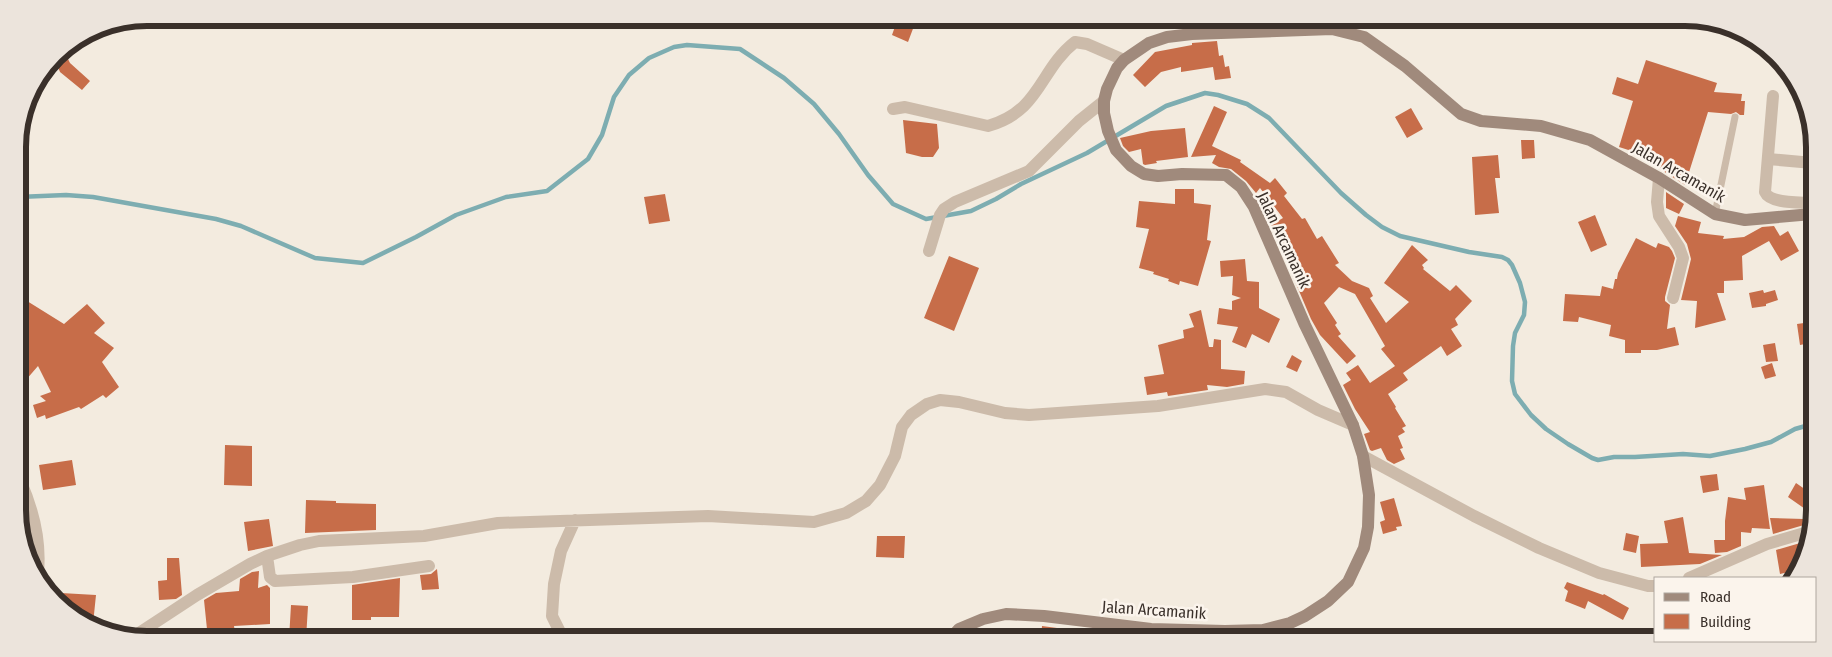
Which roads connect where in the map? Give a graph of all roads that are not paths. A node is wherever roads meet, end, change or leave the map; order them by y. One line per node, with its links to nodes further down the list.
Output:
1 (1124, 60): 3 (street, Jalan Arcamanik); 4 (street); 8 (street, Jalan Arcamanik)
2 (1773, 96): 6 (street)
3 (1104, 101): 12 (street); 14 (street, Jalan Arcamanik)
4 (893, 108)
5 (1735, 117): 10 (lane)
6 (1768, 158): 7 (street); 9 (street)
7 (1806, 162)
8 (1659, 178): 10 (street, Jalan Arcamanik); 13 (street)
9 (1806, 202)
10 (1715, 214): 11 (street, Jalan Arcamanik)
11 (1806, 215)
12 (929, 251)
13 (1673, 298)
14 (1353, 425): 15 (street, Jalan Arcamanik); 17 (street)
15 (1363, 456): 23 (street); 26 (street, Jalan Arcamanik)
16 (26, 496): 20 (street)
17 (575, 520): 19 (street); 28 (street)
18 (1804, 533): 22 (street)
19 (267, 556): 21 (street); 27 (street)
20 (38, 561)
21 (429, 566)
22 (1691, 577)
23 (1654, 586)
24 (958, 630): 25 (street, Jalan Arcamanik)
25 (1200, 630)
26 (1252, 630)
27 (143, 631)
28 (559, 631)

